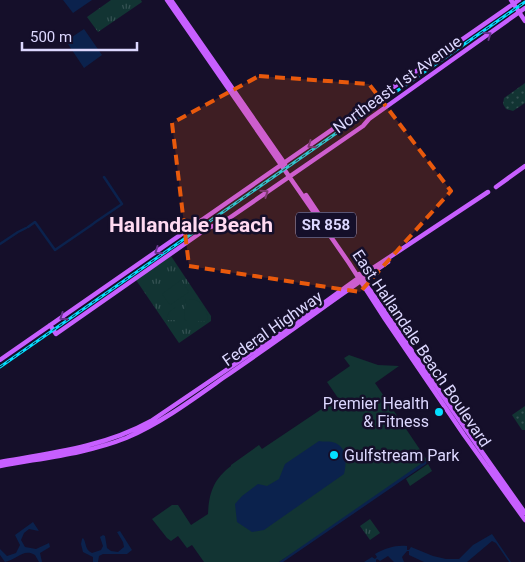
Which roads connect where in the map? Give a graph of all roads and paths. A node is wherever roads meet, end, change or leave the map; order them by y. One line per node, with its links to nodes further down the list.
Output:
1 (166, 0): 7 (main road, SR 858)
2 (171, 0): 7 (main road, SR 858)
3 (520, 0): 4 (main road)
4 (512, 2): 6 (main road); 9 (main road, one-way to 9)
5 (525, 8): 6 (main road, Northeast 1st Avenue)
6 (519, 12): 8 (main road); 11 (main road, Northeast 1st Avenue, one-way to 6)
7 (179, 15): 9 (main road, SR 858); 9 (main road, SR 858)
8 (525, 21)
9 (283, 164): 11 (main road, East Hallandale Beach Boulevard / SR 858); 15 (main road, one-way to 15)
10 (525, 166): 14 (main road, Federal Highway)
11 (290, 175): 12 (main road, East Hallandale Beach Boulevard / SR 858); 12 (main road, East Hallandale Beach Boulevard / SR 858); 15 (main road, Northeast 1st Avenue, one-way to 11)
12 (312, 207): 13 (main road, East Hallandale Beach Boulevard / SR 858)
13 (322, 221): 14 (main road, East Hallandale Beach Boulevard / SR 858); 14 (main road, East Hallandale Beach Boulevard / SR 858)
14 (361, 279): 17 (main road, Federal Highway); 17 (main road, Federal Highway); 18 (main road, East Hallandale Beach Boulevard / SR 858); 19 (main road, East Hallandale Beach Boulevard / SR 858)
15 (50, 326): 16 (main road)
16 (0, 360)
17 (243, 362): 20 (main road, Federal Highway); 20 (main road, Federal Highway)
18 (438, 396): 19 (main road); 24 (main road, East Hallandale Beach Boulevard / SR 858)
19 (450, 406): 26 (main road, East Hallandale Beach Boulevard / SR 858)
20 (135, 432): 21 (main road)
21 (128, 435): 22 (main road); 22 (main road)
22 (29, 459): 23 (main road); 25 (main road)
23 (0, 462)
24 (485, 465): 26 (main road); 28 (main road, East Hallandale Beach Boulevard / SR 858)
25 (0, 466)
26 (494, 470): 27 (main road, East Hallandale Beach Boulevard / SR 858)
27 (525, 513)
28 (525, 520)

